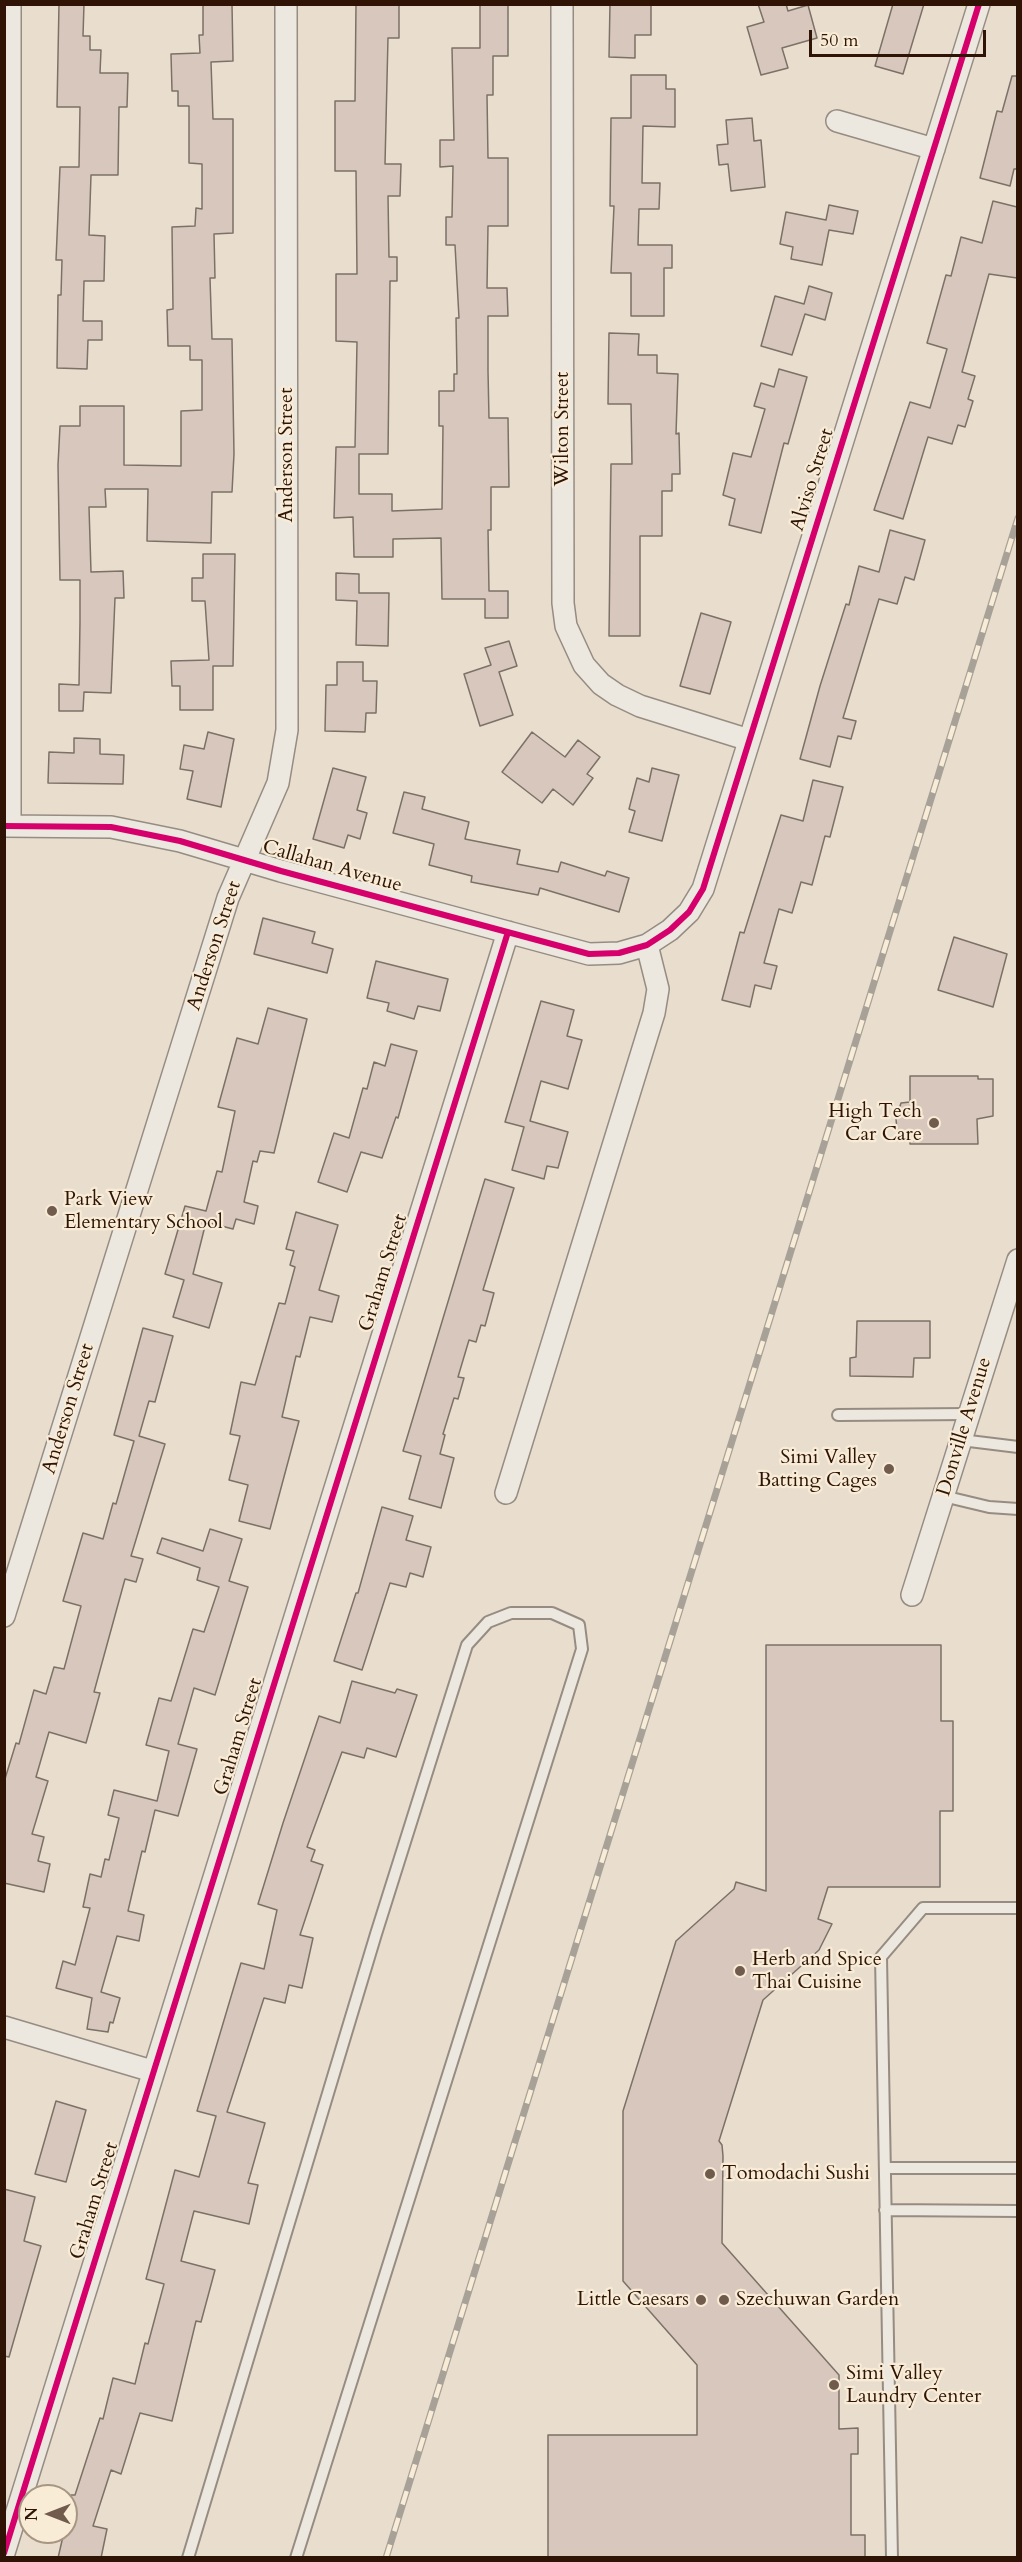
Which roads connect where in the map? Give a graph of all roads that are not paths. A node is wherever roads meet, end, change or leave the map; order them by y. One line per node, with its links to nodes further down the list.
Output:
1 (10, 4): 8 (street)
2 (286, 4): 9 (street, Anderson Street)
3 (562, 4): 7 (street, Wilton Street)
4 (979, 4): 6 (street, Alviso Street)
5 (837, 121): 6 (street)
6 (934, 149): 7 (street, Alviso Street)
7 (749, 740): 11 (street, Alviso Street)
8 (7, 826): 9 (street, Callahan Avenue)
9 (245, 860): 10 (street, Callahan Avenue); 21 (street, Anderson Street)
10 (508, 932): 11 (street, Callahan Avenue); 24 (street, Graham Street)
11 (647, 945): 17 (street)
12 (1017, 1260): 13 (street, Donville Avenue)
13 (969, 1414): 14 (lane); 15 (street, Donville Avenue)
14 (838, 1415)
15 (961, 1440): 16 (lane); 18 (street, Donville Avenue)
16 (1017, 1447)
17 (506, 1493)
18 (943, 1496): 19 (lane); 20 (street, Donville Avenue)
19 (1017, 1509)
20 (912, 1595)
21 (4, 1616)
22 (1017, 1908): 25 (lane)
23 (4, 2027): 24 (street)
24 (152, 2071): 29 (street, Graham Street)
25 (885, 2168): 26 (lane); 27 (lane)
26 (1017, 2168)
27 (885, 2210): 28 (lane); 32 (lane)
28 (1017, 2211)
29 (4, 2553)
30 (188, 2558): 31 (lane)
31 (296, 2558)
32 (892, 2558)

